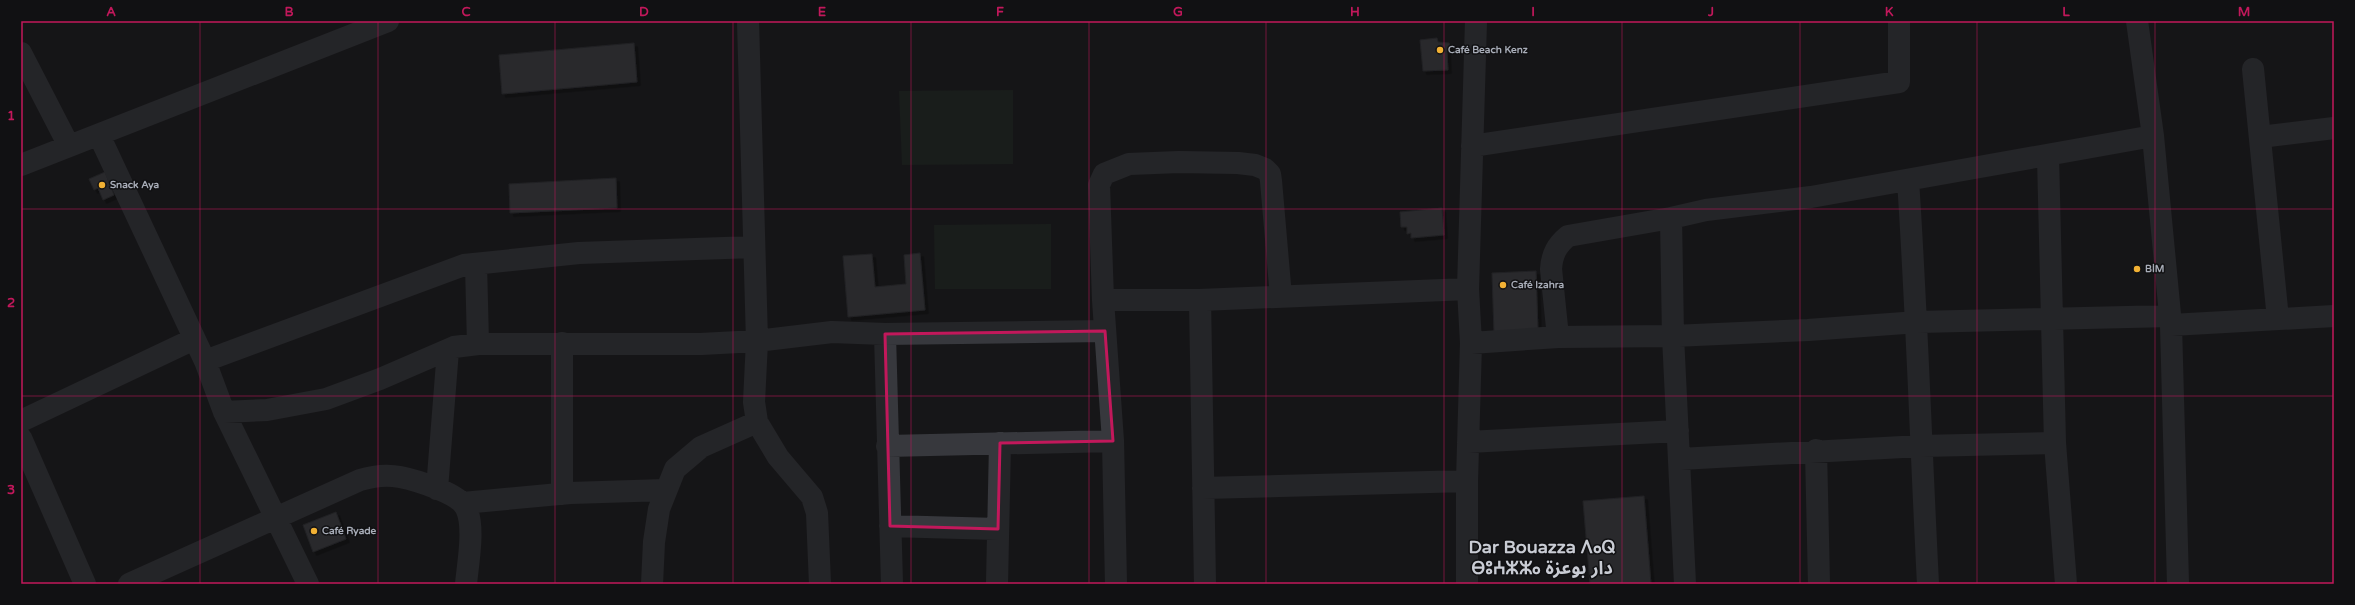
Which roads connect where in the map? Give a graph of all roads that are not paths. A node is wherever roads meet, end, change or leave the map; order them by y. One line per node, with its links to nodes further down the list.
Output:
1 (388, 21): 9 (street)
2 (748, 21): 18 (street)
3 (1899, 21): 13 (street)
4 (2137, 21): 10 (street)
5 (1474, 23): 13 (street)
6 (21, 53): 12 (street)
7 (2253, 69): 11 (street)
8 (2334, 128): 11 (street)
9 (99, 135): 12 (street); 33 (street)
10 (2153, 136): 14 (street); 27 (street)
11 (2260, 137): 26 (street)
12 (69, 146): 15 (street)
13 (1472, 146): 20 (street)
14 (2048, 156): 16 (street); 25 (street)
15 (21, 165)
16 (1908, 180): 17 (street); 28 (street)
17 (1670, 218): 31 (street); 32 (street)
18 (754, 246): 19 (street); 34 (street)
19 (476, 264): 37 (street); 39 (street)
20 (1468, 289): 21 (street); 36 (street)
21 (1281, 296): 22 (street); 23 (street)
22 (1103, 300): 23 (street); 29 (street)
23 (1200, 300): 54 (street)
24 (2334, 316): 26 (street)
25 (2053, 318): 27 (street); 28 (street); 48 (street)
26 (2278, 319): 27 (street)
27 (2171, 320): 77 (street)
28 (1918, 322): 31 (street); 50 (street)
29 (1105, 331): 30 (street); 45 (street)
30 (885, 334): 34 (street); 49 (street)
31 (1673, 336): 32 (street); 43 (street)
32 (1558, 337): 36 (street)
33 (194, 339): 39 (street); 41 (street)
34 (757, 341): 35 (street); 42 (street)
35 (562, 343): 37 (street); 57 (street)
36 (1471, 343): 46 (street)
37 (478, 344): 38 (street)
38 (448, 350): 40 (street); 55 (street)
39 (205, 361): 40 (street)
40 (224, 412): 59 (street)
41 (21, 421)
42 (757, 422): 56 (street); 67 (street)
43 (1678, 431): 46 (street); 52 (street)
44 (21, 438): 62 (street)
45 (1113, 441): 47 (street); 70 (street)
46 (1468, 442): 53 (street)
47 (1000, 443): 49 (street); 61 (street)
48 (2055, 443): 50 (street); 76 (street)
49 (887, 446): 60 (street)
50 (1920, 446): 51 (street); 75 (street)
51 (1816, 450): 52 (street); 74 (street)
52 (1680, 459): 73 (street)
53 (1467, 481): 54 (street); 72 (street)
54 (1203, 488): 71 (street)
55 (436, 489): 58 (street); 59 (street)
56 (666, 490): 57 (street); 66 (street)
57 (562, 494): 58 (street)
58 (463, 503): 65 (street)
59 (277, 517): 63 (street); 64 (street)
60 (890, 526): 61 (street); 68 (street)
61 (998, 529): 69 (street)
62 (85, 584)
63 (129, 584)
64 (308, 584)
65 (466, 584)
66 (652, 584)
67 (820, 584)
68 (892, 584)
69 (997, 584)
70 (1116, 584)
71 (1205, 584)
72 (1467, 584)
73 (1685, 584)
74 (1819, 584)
75 (1928, 584)
76 (2066, 584)
77 (2178, 584)

